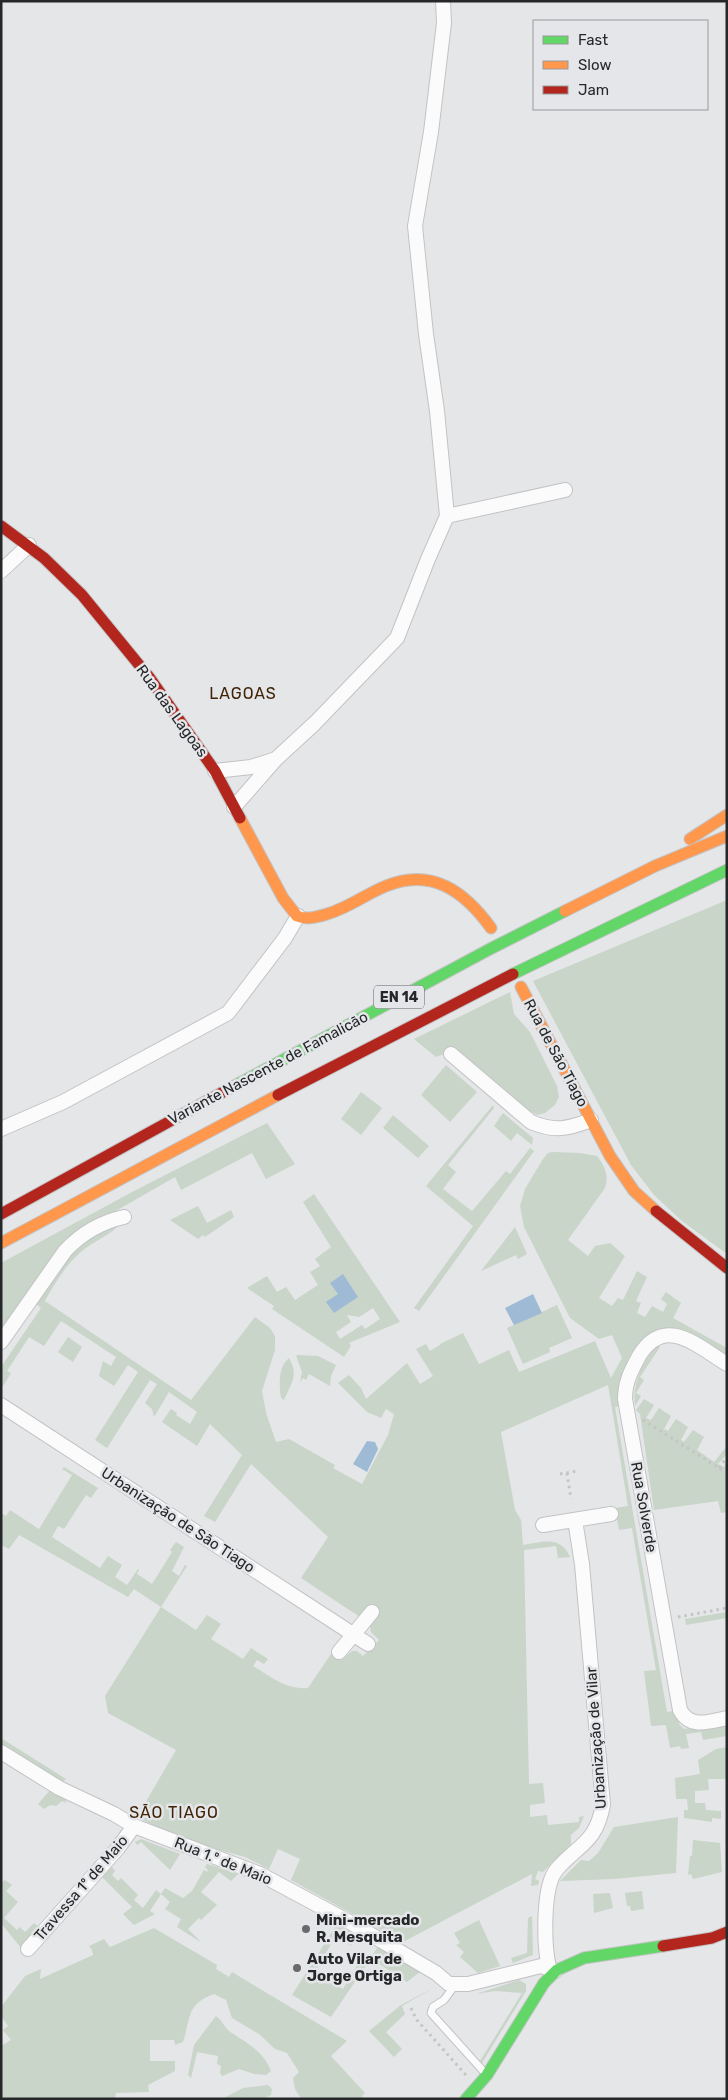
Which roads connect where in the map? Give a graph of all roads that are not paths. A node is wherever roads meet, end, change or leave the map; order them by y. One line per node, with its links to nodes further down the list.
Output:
1 (442, 1): 3 (street)
2 (565, 490): 3 (street)
3 (447, 516): 7 (street)
4 (1, 526): 5 (main road, Rua das Lagoas)
5 (28, 545): 6 (street); 8 (main road, Rua das Lagoas)
6 (1, 571)
7 (276, 759): 8 (street); 9 (street)
8 (215, 771): 9 (main road, Rua das Lagoas)
9 (234, 807): 16 (main road, Rua das Lagoas)
10 (727, 815): 12 (main road)
11 (727, 836): 12 (main road, Variante Nascente de Famalicão / EN 14)
12 (654, 866): 22 (main road, Variante Nascente de Famalicão / EN 14)
13 (727, 870): 15 (main road, Variante Nascente de Famalicão / EN 14)
14 (727, 879): 15 (main road)
15 (685, 889): 24 (main road, Variante Nascente de Famalicão / EN 14)
16 (304, 917): 17 (main road); 21 (street)
17 (491, 928)
18 (521, 987): 20 (main road, Rua de São Tiago)
19 (451, 1054): 20 (street, Rua de São Tiago)
20 (591, 1120): 25 (main road, Rua de São Tiago)
21 (1, 1129)
22 (1, 1214)
23 (124, 1217): 26 (street)
24 (1, 1243)
25 (727, 1268)
26 (1, 1342)
27 (727, 1364): 36 (street, Rua Solverde)
28 (1, 1405): 33 (street, Urbanização de São Tiago)
29 (611, 1514): 30 (street)
30 (575, 1520): 31 (street); 41 (street, Urbanização de Vilar)
31 (542, 1524)
32 (372, 1612): 33 (street)
33 (354, 1634): 34 (street, Urbanização de São Tiago); 35 (street)
34 (368, 1644)
35 (339, 1652)
36 (727, 1718)
37 (1, 1752): 38 (street, Rua 1.º de Maio)
38 (134, 1826): 40 (street, Travessa 1º de Maio); 42 (street, Rua 1.º de Maio)
39 (727, 1932): 41 (main road)
40 (28, 1949)
41 (552, 1969): 42 (street); 43 (main road)
42 (455, 1986): 43 (lane)
43 (487, 2076): 44 (main road)
44 (466, 2099)

